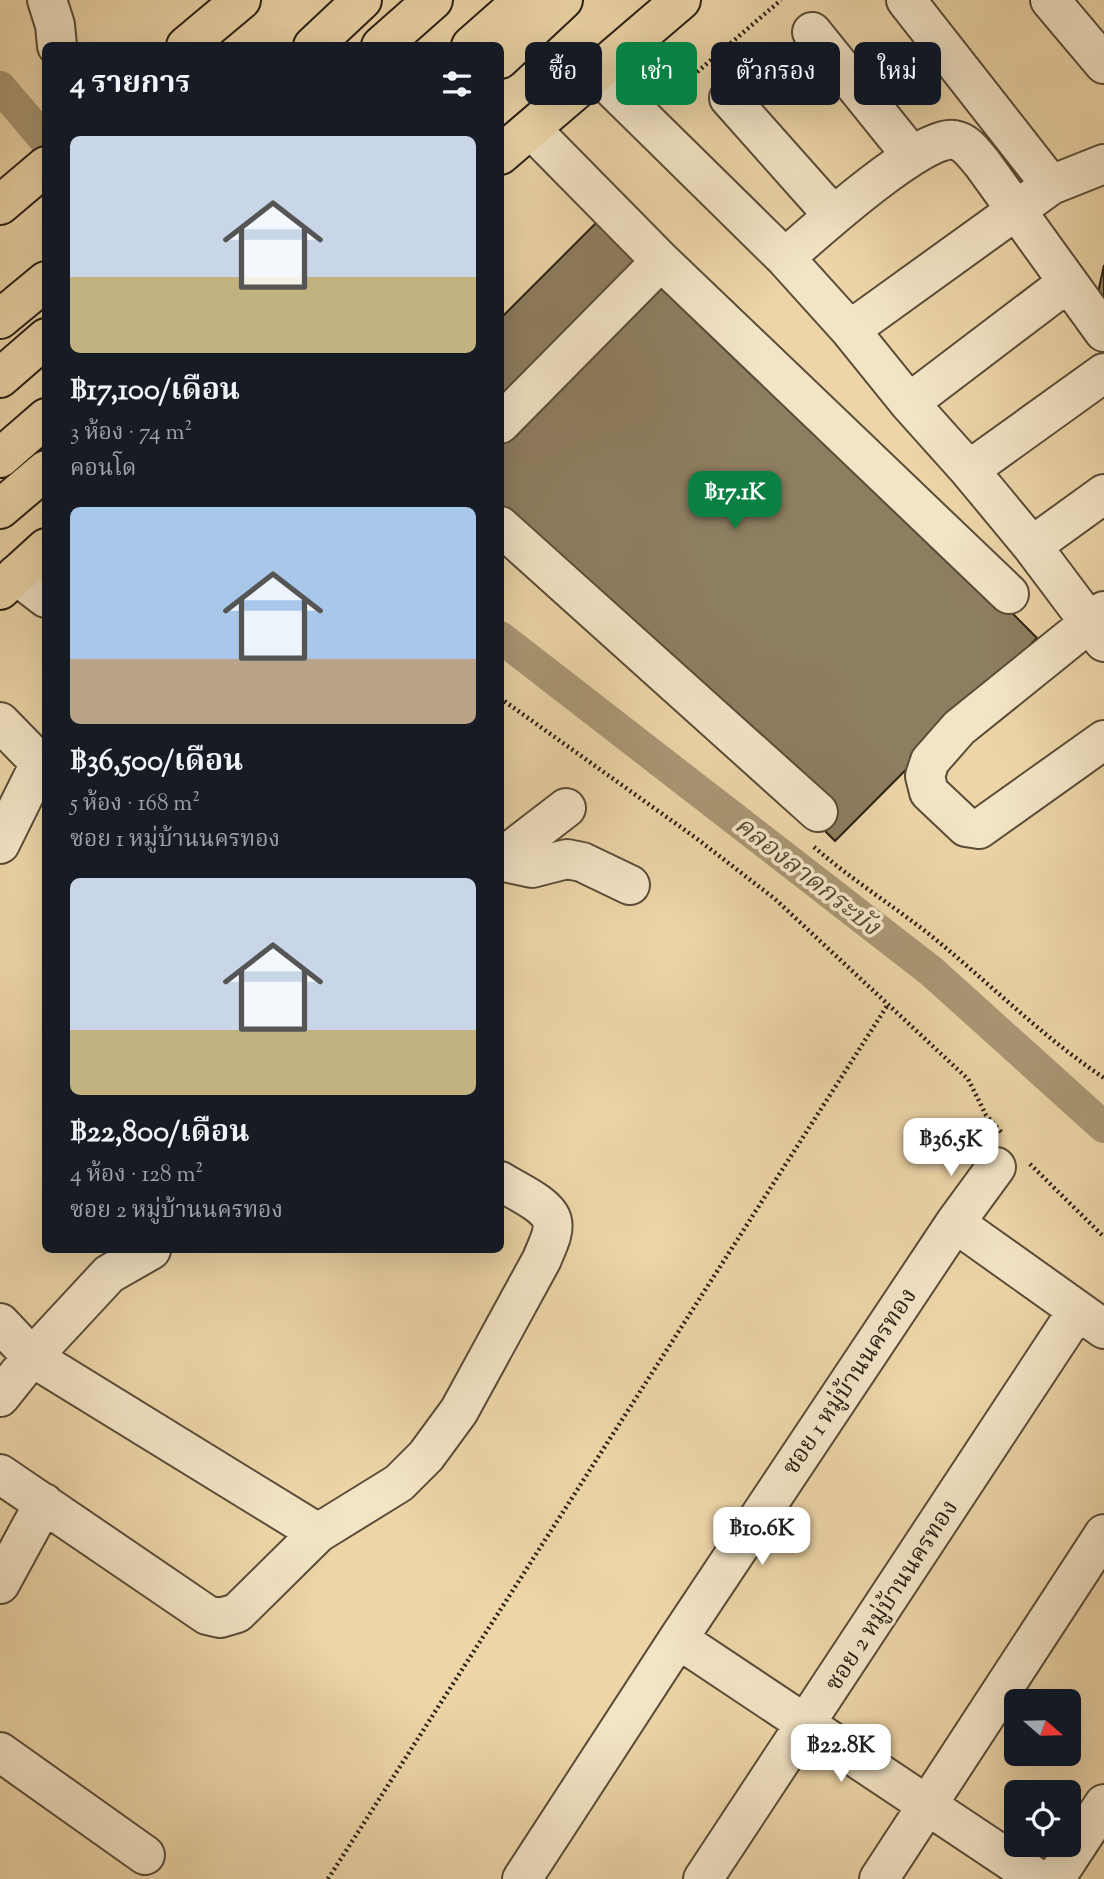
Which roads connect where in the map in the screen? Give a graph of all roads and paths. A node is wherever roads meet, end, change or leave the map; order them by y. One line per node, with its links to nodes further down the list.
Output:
1 (241, 0): 11 (main road)
2 (362, 0): 12 (main road)
3 (433, 0): 13 (main road)
4 (523, 0): 14 (main road)
5 (563, 0): 15 (main road)
6 (681, 0): 17 (main road)
7 (781, 0): 21 (path)
8 (906, 0): 27 (street)
9 (1050, 0): 16 (street)
10 (812, 32): 24 (street)
11 (191, 42)
12 (317, 42)
13 (386, 42)
14 (476, 42)
15 (504, 55)
16 (1104, 64)
17 (602, 69)
18 (602, 78): 21 (street)
19 (559, 105): 22 (main road)
20 (736, 105): 30 (street)
21 (643, 118): 31 (street)
22 (531, 129): 23 (main road); 32 (street)
23 (504, 152)
24 (912, 156): 29 (street); 30 (street)
25 (1104, 164): 27 (street)
26 (42, 169): 28 (main road)
27 (1051, 185): 29 (street)
28 (0, 205)
29 (1015, 210): 33 (street); 36 (street)
30 (833, 215): 31 (street)
31 (785, 258): 36 (street)
32 (661, 261): 42 (street); 53 (street)
33 (1067, 283): 37 (street); 41 (street)
34 (42, 284): 35 (main road)
35 (0, 319)
36 (850, 330): 41 (street)
37 (1104, 332)
38 (42, 341): 40 (main road)
39 (1104, 373): 45 (street)
40 (0, 378)
41 (908, 403): 45 (street)
42 (504, 420)
43 (42, 421): 44 (main road)
44 (0, 458)
45 (969, 470): 50 (street)
46 (42, 473): 48 (main road)
47 (1104, 494): 50 (street)
48 (0, 509)
49 (504, 530): 59 (street)
50 (1032, 546): 54 (street)
51 (42, 554): 52 (main road)
52 (21, 588)
53 (1009, 594)
54 (1099, 625): 57 (street)
55 (504, 701): 64 (path)
56 (0, 722): 60 (street)
57 (1104, 740)
58 (566, 808): 61 (street)
59 (818, 812)
60 (0, 844)
61 (504, 857)
62 (504, 861): 63 (street)
63 (630, 885)
64 (887, 1006): 65 (path); 85 (path)
65 (1011, 1157): 67 (street, ซอย 1 หมู่บ้านนครทอง); 68 (path)
66 (504, 1183): 76 (street)
67 (955, 1223): 70 (street); 79 (street, ซอย 1 หมู่บ้านนครทอง)
68 (1104, 1237)
69 (146, 1253): 72 (street)
70 (1091, 1320): 80 (street, ซอย 2 หมู่บ้านนครทอง)
71 (0, 1323): 72 (street)
72 (32, 1357): 73 (street); 76 (street)
73 (0, 1397)
74 (0, 1474): 75 (street)
75 (44, 1503): 76 (street); 78 (street)
76 (318, 1533)
77 (1104, 1534): 83 (street)
78 (0, 1584)
79 (678, 1639): 80 (street); 86 (street, ซอย 1 หมู่บ้านนครทอง)
80 (805, 1726): 83 (street); 87 (street, ซอย 2 หมู่บ้านนครทอง)
81 (0, 1752): 84 (street)
82 (1104, 1804): 90 (street)
83 (927, 1806): 88 (street); 89 (street)
84 (145, 1855)
85 (328, 1879)
86 (522, 1879)
87 (703, 1879)
88 (879, 1879)
89 (1038, 1879)
90 (1055, 1879)

